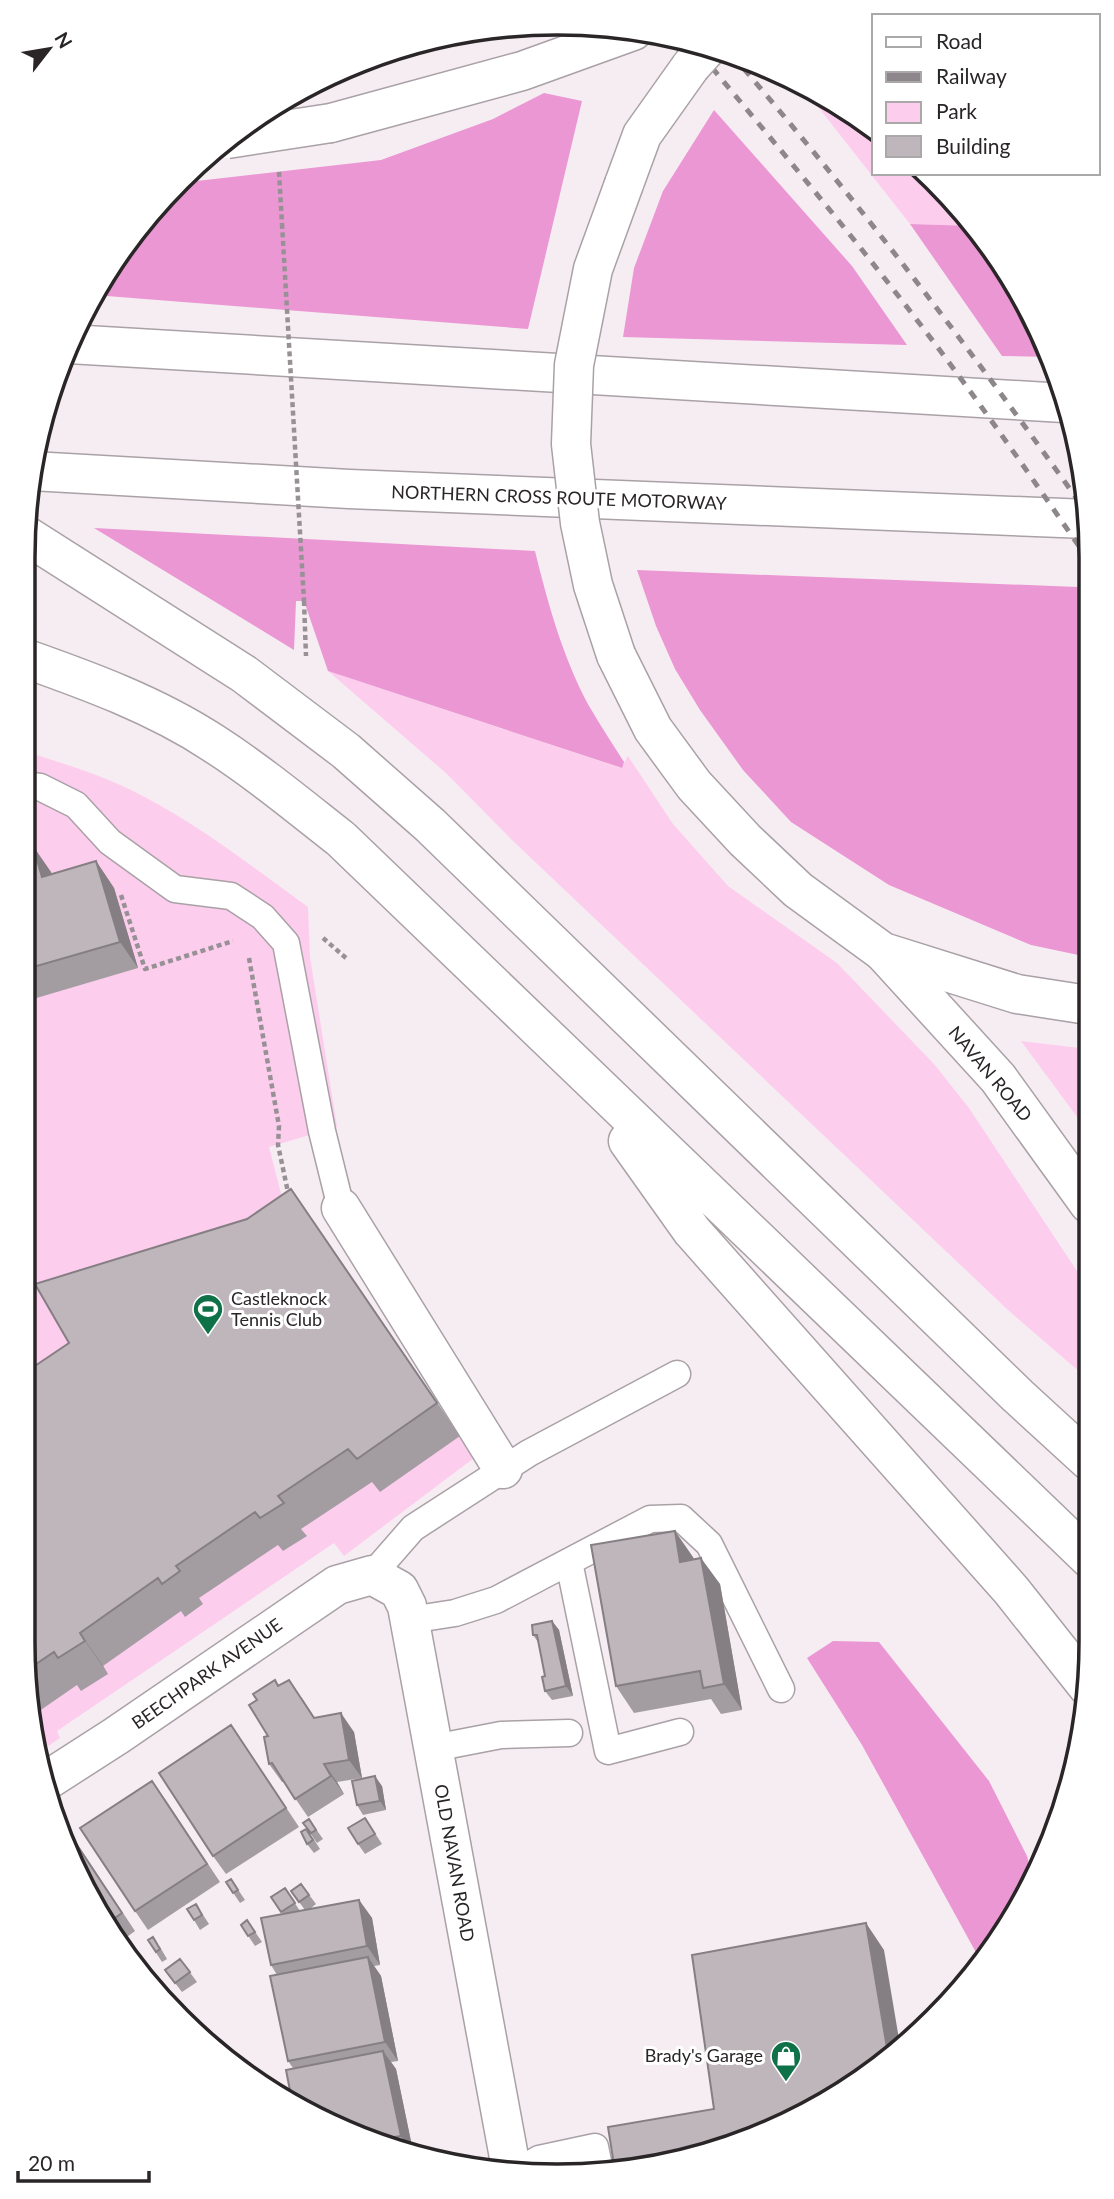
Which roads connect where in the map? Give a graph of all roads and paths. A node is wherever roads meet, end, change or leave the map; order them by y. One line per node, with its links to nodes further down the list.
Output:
1 (614, 38): 3 (main road, bridge)
2 (700, 56): 16 (main road, bridge)
3 (249, 136)
4 (282, 223): 10 (path, bridge)
5 (81, 345): 6 (main road)
6 (1055, 401)
7 (42, 472): 8 (main road, NORTHERN CROSS ROUTE MOTORWAY)
8 (1078, 519)
9 (35, 541): 25 (main road)
10 (306, 656)
11 (35, 662): 20 (main road)
12 (35, 786): 23 (lane)
13 (120, 892): 15 (path)
14 (320, 936): 18 (path)
15 (237, 941)
16 (883, 952): 19 (main road); 21 (main road, NAVAN ROAD)
17 (248, 954): 22 (path)
18 (346, 958)
19 (1079, 1004)
20 (573, 1064): 27 (main road); 31 (main road)
21 (1079, 1190)
22 (289, 1198)
23 (341, 1208): 26 (main road)
24 (677, 1374): 26 (lane)
25 (1079, 1451)
26 (503, 1469): 29 (lane)
27 (1079, 1548)
28 (569, 1562): 30 (lane); 32 (lane); 33 (lane)
29 (372, 1575): 30 (main road, OLD NAVAN ROAD); 36 (main road, BEECHPARK AVENUE)
30 (410, 1620): 35 (main road, OLD NAVAN ROAD)
31 (1078, 1674)
32 (781, 1689)
33 (680, 1732)
34 (569, 1733): 35 (lane)
35 (434, 1748): 37 (main road, OLD NAVAN ROAD)
36 (53, 1777)
37 (511, 2162)
38 (598, 2162): 39 (lane)
39 (532, 2163)

